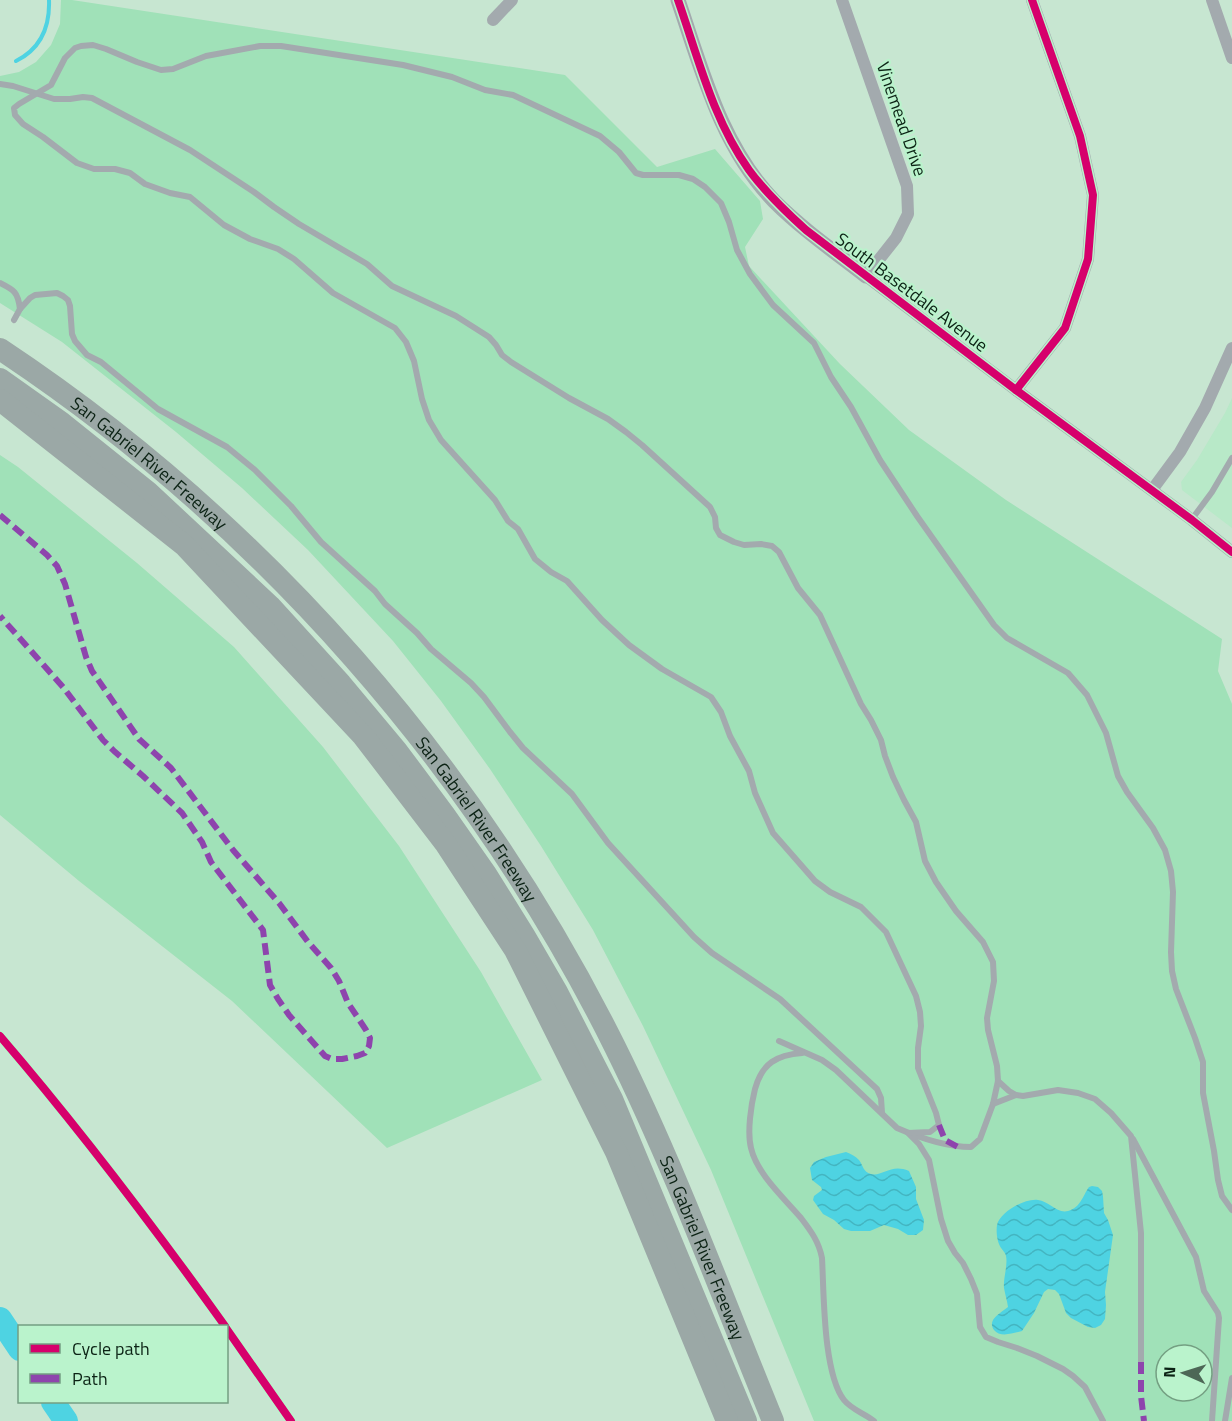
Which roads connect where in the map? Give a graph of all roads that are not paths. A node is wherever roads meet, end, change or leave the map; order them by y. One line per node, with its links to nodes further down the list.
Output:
1 (512, 0): 6 (street)
2 (678, 0): 10 (street, South Basetdale Avenue)
3 (842, 0): 10 (street, Vinemead Drive)
4 (1032, 0): 16 (street)
5 (1212, 0): 7 (street)
6 (493, 20)
7 (1232, 58)
8 (0, 84): 9 (lane)
9 (38, 93): 23 (lane); 27 (lane); 29 (lane)
10 (866, 276): 16 (street, South Basetdale Avenue)
11 (0, 283): 12 (lane)
12 (20, 309): 13 (lane); 26 (lane)
13 (14, 320)
14 (1230, 357): 18 (street)
15 (3, 371): 32 (highway); 33 (highway); 34 (highway); 35 (highway, San Gabriel River Freeway)
16 (1016, 390): 18 (street, South Basetdale Avenue)
17 (1232, 458): 19 (lane)
18 (1152, 490): 19 (street, South Basetdale Avenue)
19 (1192, 520): 20 (street, South Basetdale Avenue)
20 (1232, 552)
21 (780, 1041): 22 (lane)
22 (802, 1052): 26 (lane); 36 (lane)
23 (998, 1081): 24 (lane); 25 (lane)
24 (1016, 1095): 25 (lane); 28 (lane)
25 (993, 1104): 27 (lane)
26 (882, 1113): 27 (lane)
27 (909, 1133): 37 (lane)
28 (1131, 1136): 30 (lane); 38 (lane)
29 (1232, 1210)
30 (1141, 1362)
31 (1232, 1378): 39 (lane)
32 (727, 1421)
33 (746, 1421)
34 (757, 1421)
35 (773, 1421)
36 (874, 1421)
37 (1103, 1421)
38 (1212, 1421)
39 (1225, 1421)

